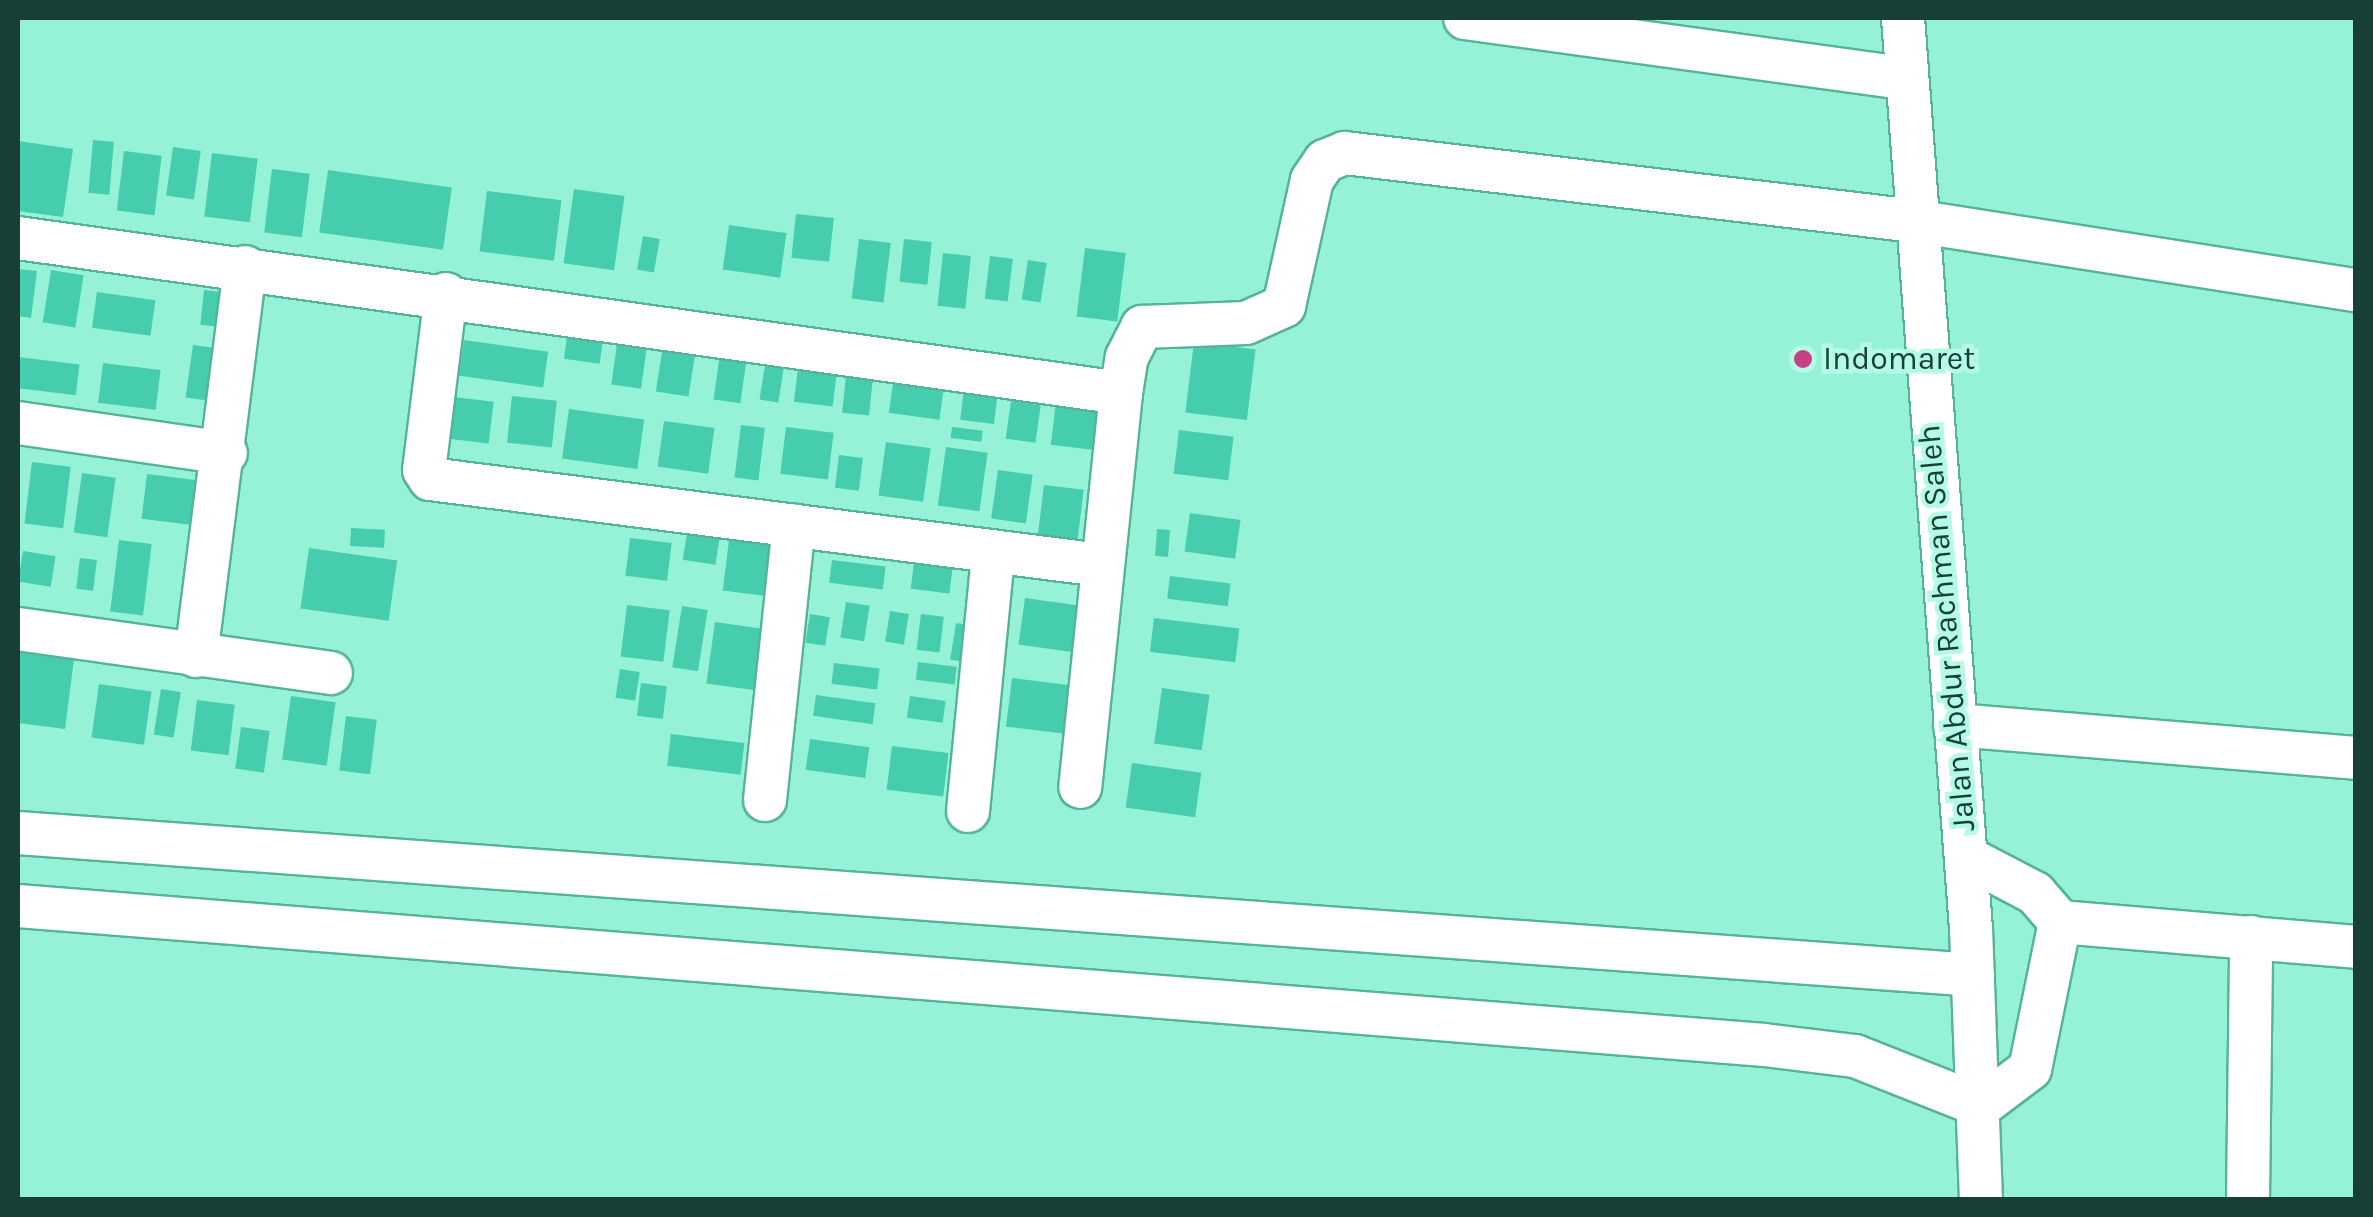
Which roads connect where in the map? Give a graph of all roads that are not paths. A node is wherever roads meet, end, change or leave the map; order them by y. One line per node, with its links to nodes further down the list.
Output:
1 (1465, 18): 3 (street)
2 (1904, 18): 3 (street, Jalan Abdur Rachman Saleh)
3 (1904, 78): 4 (street, Jalan Abdur Rachman Saleh)
4 (1914, 220): 7 (street); 9 (street); 18 (street, Jalan Abdur Rachman Saleh)
5 (18, 238): 6 (street)
6 (245, 267): 8 (street); 11 (street)
7 (2356, 290)
8 (446, 294): 9 (street); 12 (street)
9 (1121, 393): 14 (street)
10 (18, 423): 11 (street)
11 (226, 453): 16 (street)
12 (794, 526): 13 (street); 21 (street)
13 (994, 556): 14 (street); 22 (street)
14 (1100, 565): 20 (street)
15 (18, 629): 16 (street)
16 (196, 656): 17 (street)
17 (331, 673)
18 (1955, 725): 19 (street); 24 (street, Jalan Abdur Rachman Saleh)
19 (2356, 758)
20 (1080, 786)
21 (765, 800)
22 (968, 811)
23 (18, 833): 29 (street)
24 (1966, 857): 26 (street); 29 (street, Jalan Abdur Rachman Saleh)
25 (18, 906): 30 (street)
26 (2060, 922): 27 (street); 30 (street)
27 (2250, 937): 28 (street); 32 (street)
28 (2356, 947)
29 (1973, 975): 30 (street, Jalan Abdur Rachman Saleh)
30 (1982, 1106): 31 (street, Jalan Abdur Rachman Saleh)
31 (1981, 1200)
32 (2248, 1200)

